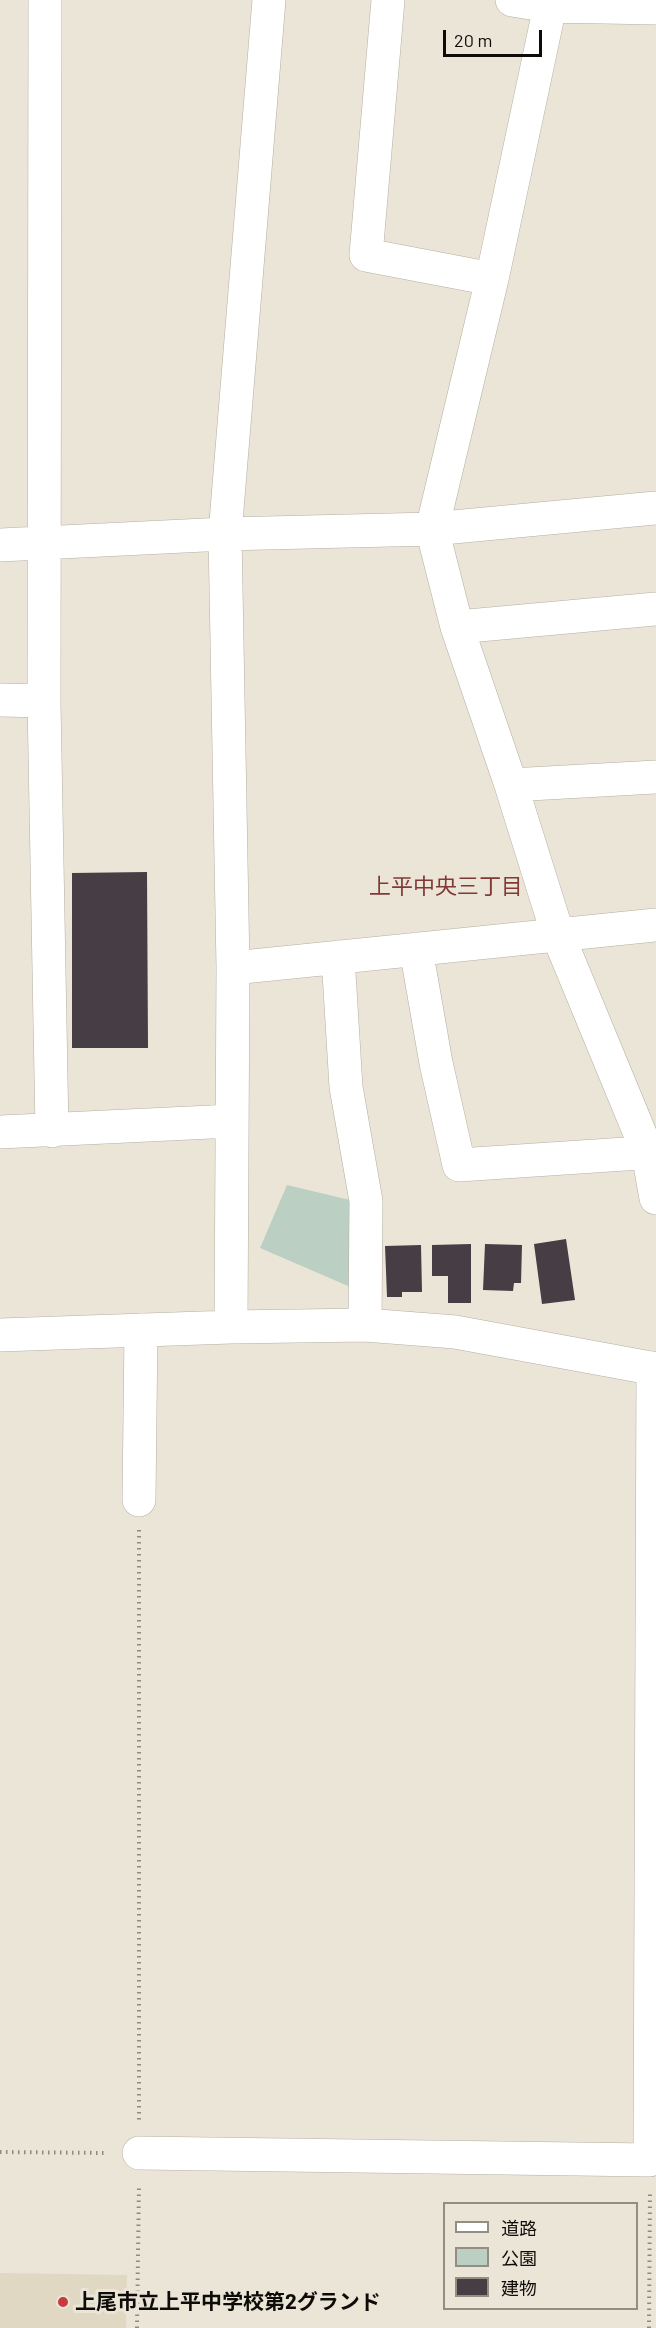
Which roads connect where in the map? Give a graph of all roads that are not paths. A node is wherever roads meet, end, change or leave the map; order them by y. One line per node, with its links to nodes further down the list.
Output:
1 (45, 0): 11 (street)
2 (269, 0): 10 (street)
3 (388, 0): 7 (street)
4 (512, 0): 5 (street)
5 (550, 6): 6 (street); 7 (street)
6 (656, 8)
7 (492, 279): 9 (street)
8 (656, 508): 9 (street)
9 (432, 529): 10 (street); 14 (street)
10 (225, 534): 11 (street); 23 (street)
11 (45, 542): 12 (street); 16 (street)
12 (0, 545)
13 (656, 609): 14 (street)
14 (457, 627): 18 (street)
15 (0, 700): 16 (street)
16 (44, 701): 25 (street)
17 (656, 777): 18 (street)
18 (511, 785): 20 (street)
19 (656, 925): 20 (street)
20 (558, 935): 21 (street); 27 (street)
21 (416, 949): 22 (street); 27 (street)
22 (338, 957): 23 (street); 29 (street)
23 (233, 968): 24 (street)
24 (232, 1121): 25 (street); 30 (street)
25 (52, 1131): 26 (street)
26 (0, 1132)
27 (652, 1152): 28 (street)
28 (656, 1198)
29 (365, 1325): 30 (street); 33 (street)
30 (231, 1327): 31 (street)
31 (141, 1330): 32 (street); 34 (street)
32 (0, 1335)
33 (655, 1369): 35 (street)
34 (139, 1500)
35 (653, 2060): 36 (street)
36 (139, 2153)

